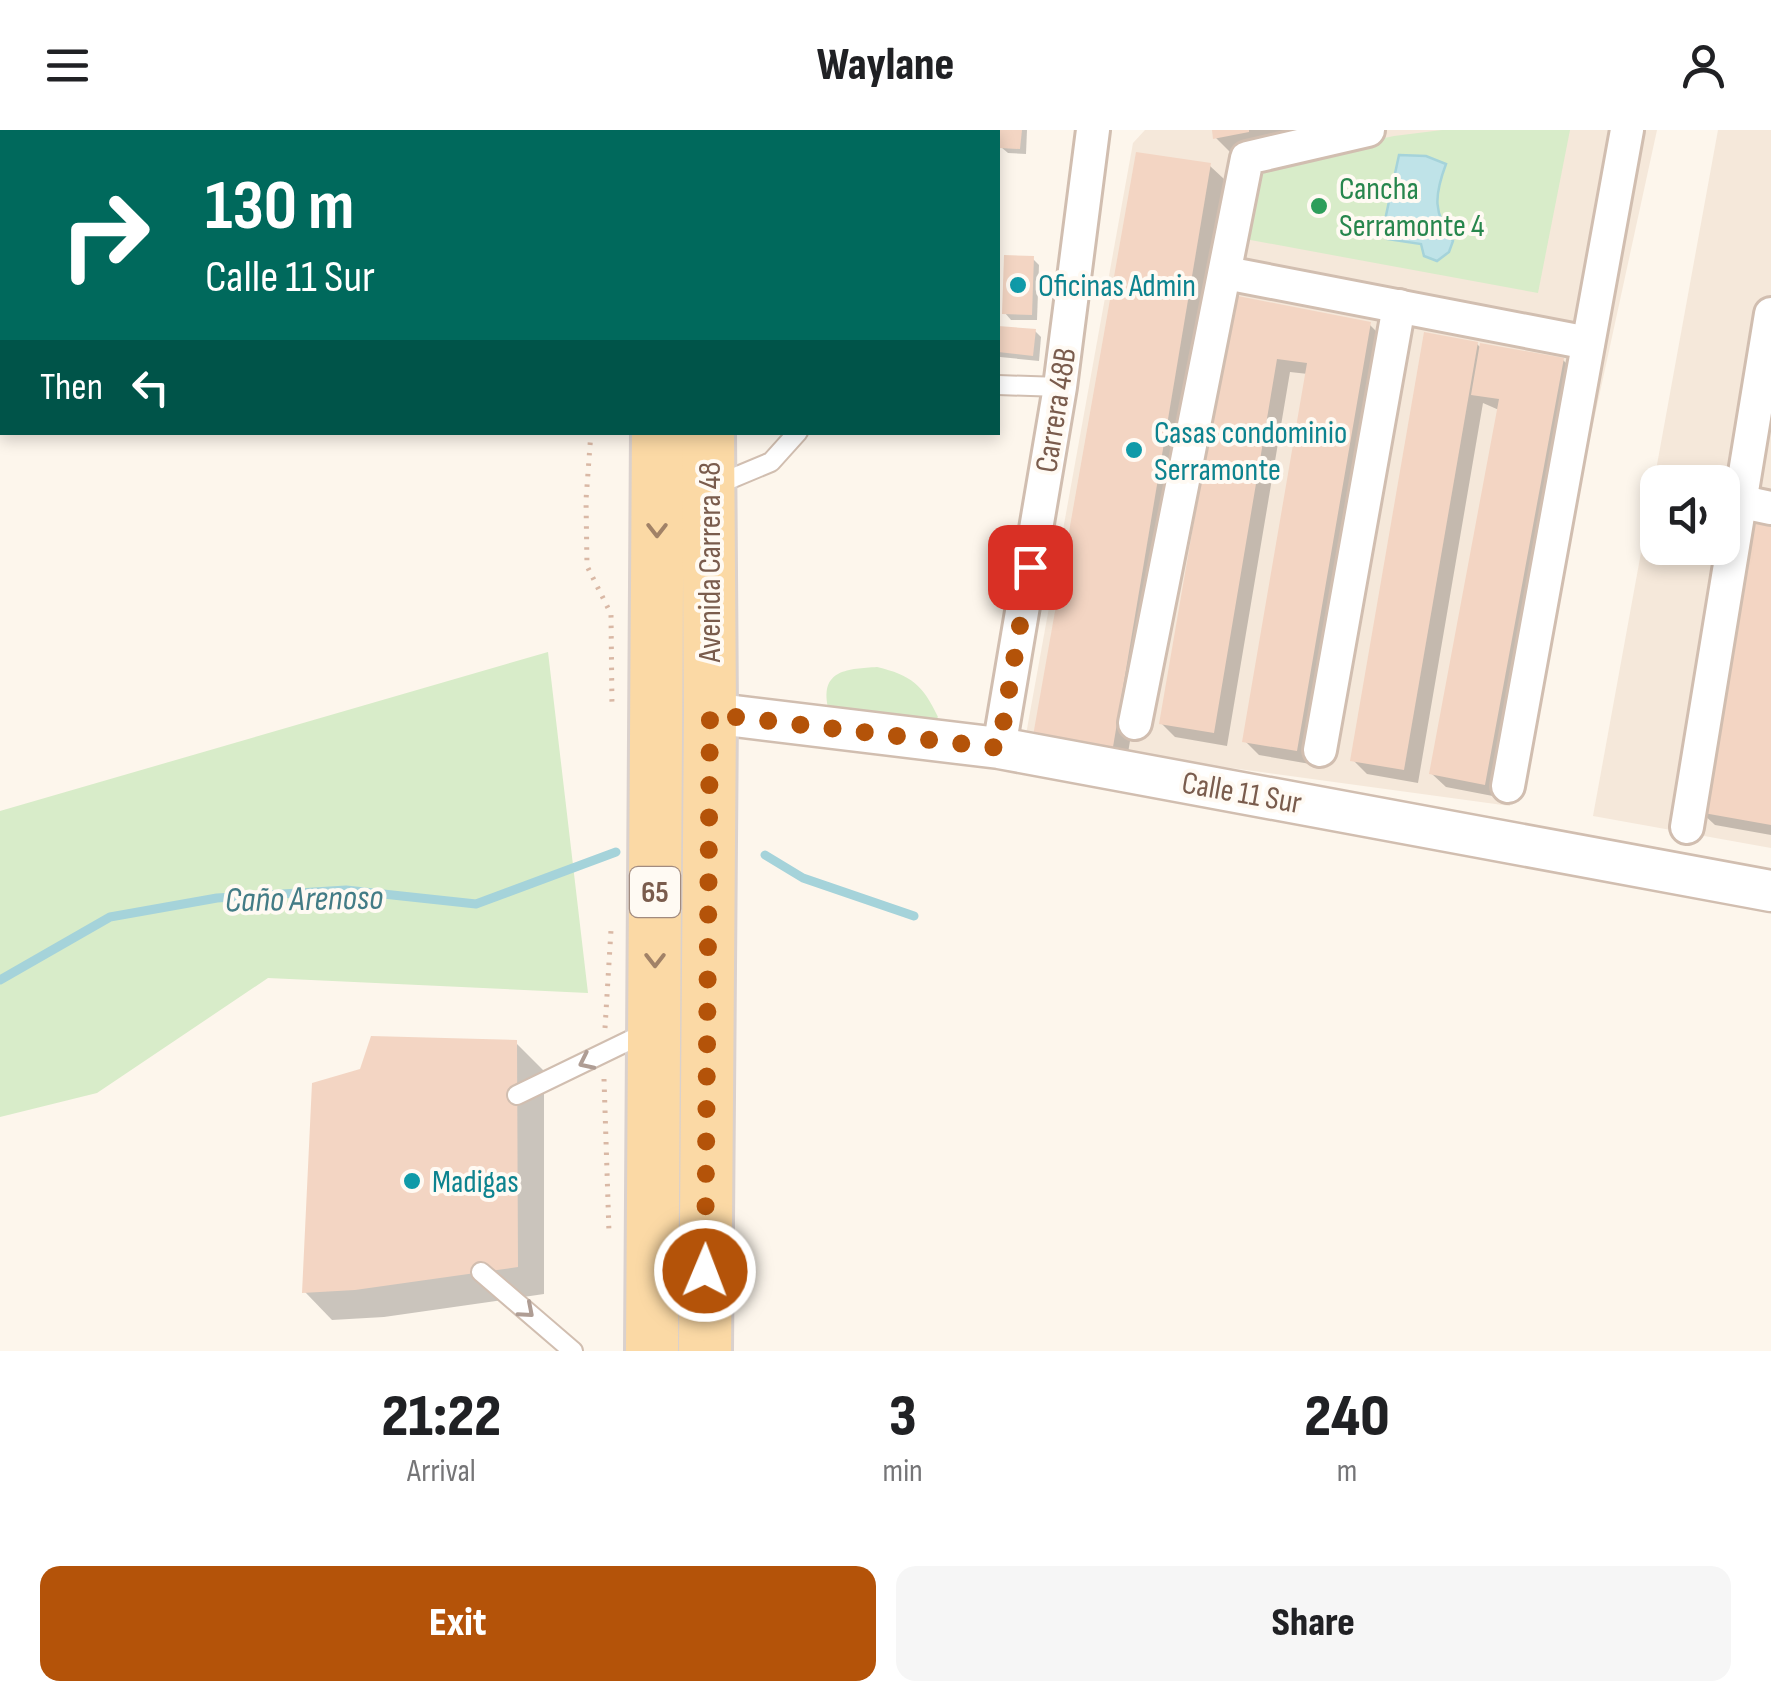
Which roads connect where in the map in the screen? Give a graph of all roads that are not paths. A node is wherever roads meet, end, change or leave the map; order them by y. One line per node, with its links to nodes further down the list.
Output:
1 (1093, 130): 9 (street, Carrera 48B)
2 (1368, 130): 4 (street)
3 (1627, 130): 7 (street)
4 (1226, 272): 5 (street); 19 (street)
5 (1399, 306): 7 (street); 21 (street)
6 (1771, 314): 14 (street)
7 (1588, 343): 22 (street)
8 (1000, 385): 9 (lane)
9 (1060, 386): 20 (street, Carrera 48B)
10 (658, 435): 25 (main road, Avenida Carrera 48 / 65, one-way to 25)
11 (708, 435): 13 (main road, Avenida Carrera 48 / 65)
12 (795, 435): 13 (lane)
13 (708, 488): 18 (main road, Avenida Carrera 48 / 65)
14 (1740, 490)
15 (1740, 501): 16 (street)
16 (1771, 508)
17 (1728, 565): 23 (street)
18 (710, 714): 20 (street, Calle 11 Sur); 30 (main road, Avenida Carrera 48 / 65)
19 (1135, 723)
20 (999, 748): 24 (street, Calle 11 Sur)
21 (1320, 750)
22 (1508, 786)
23 (1686, 827)
24 (1771, 891)
25 (654, 1028): 26 (lane, one-way to 26); 29 (main road, Avenida Carrera 48 / 65)
26 (518, 1096)
27 (482, 1272): 28 (lane, one-way to 28)
28 (573, 1351)
29 (652, 1351)
30 (705, 1351)

